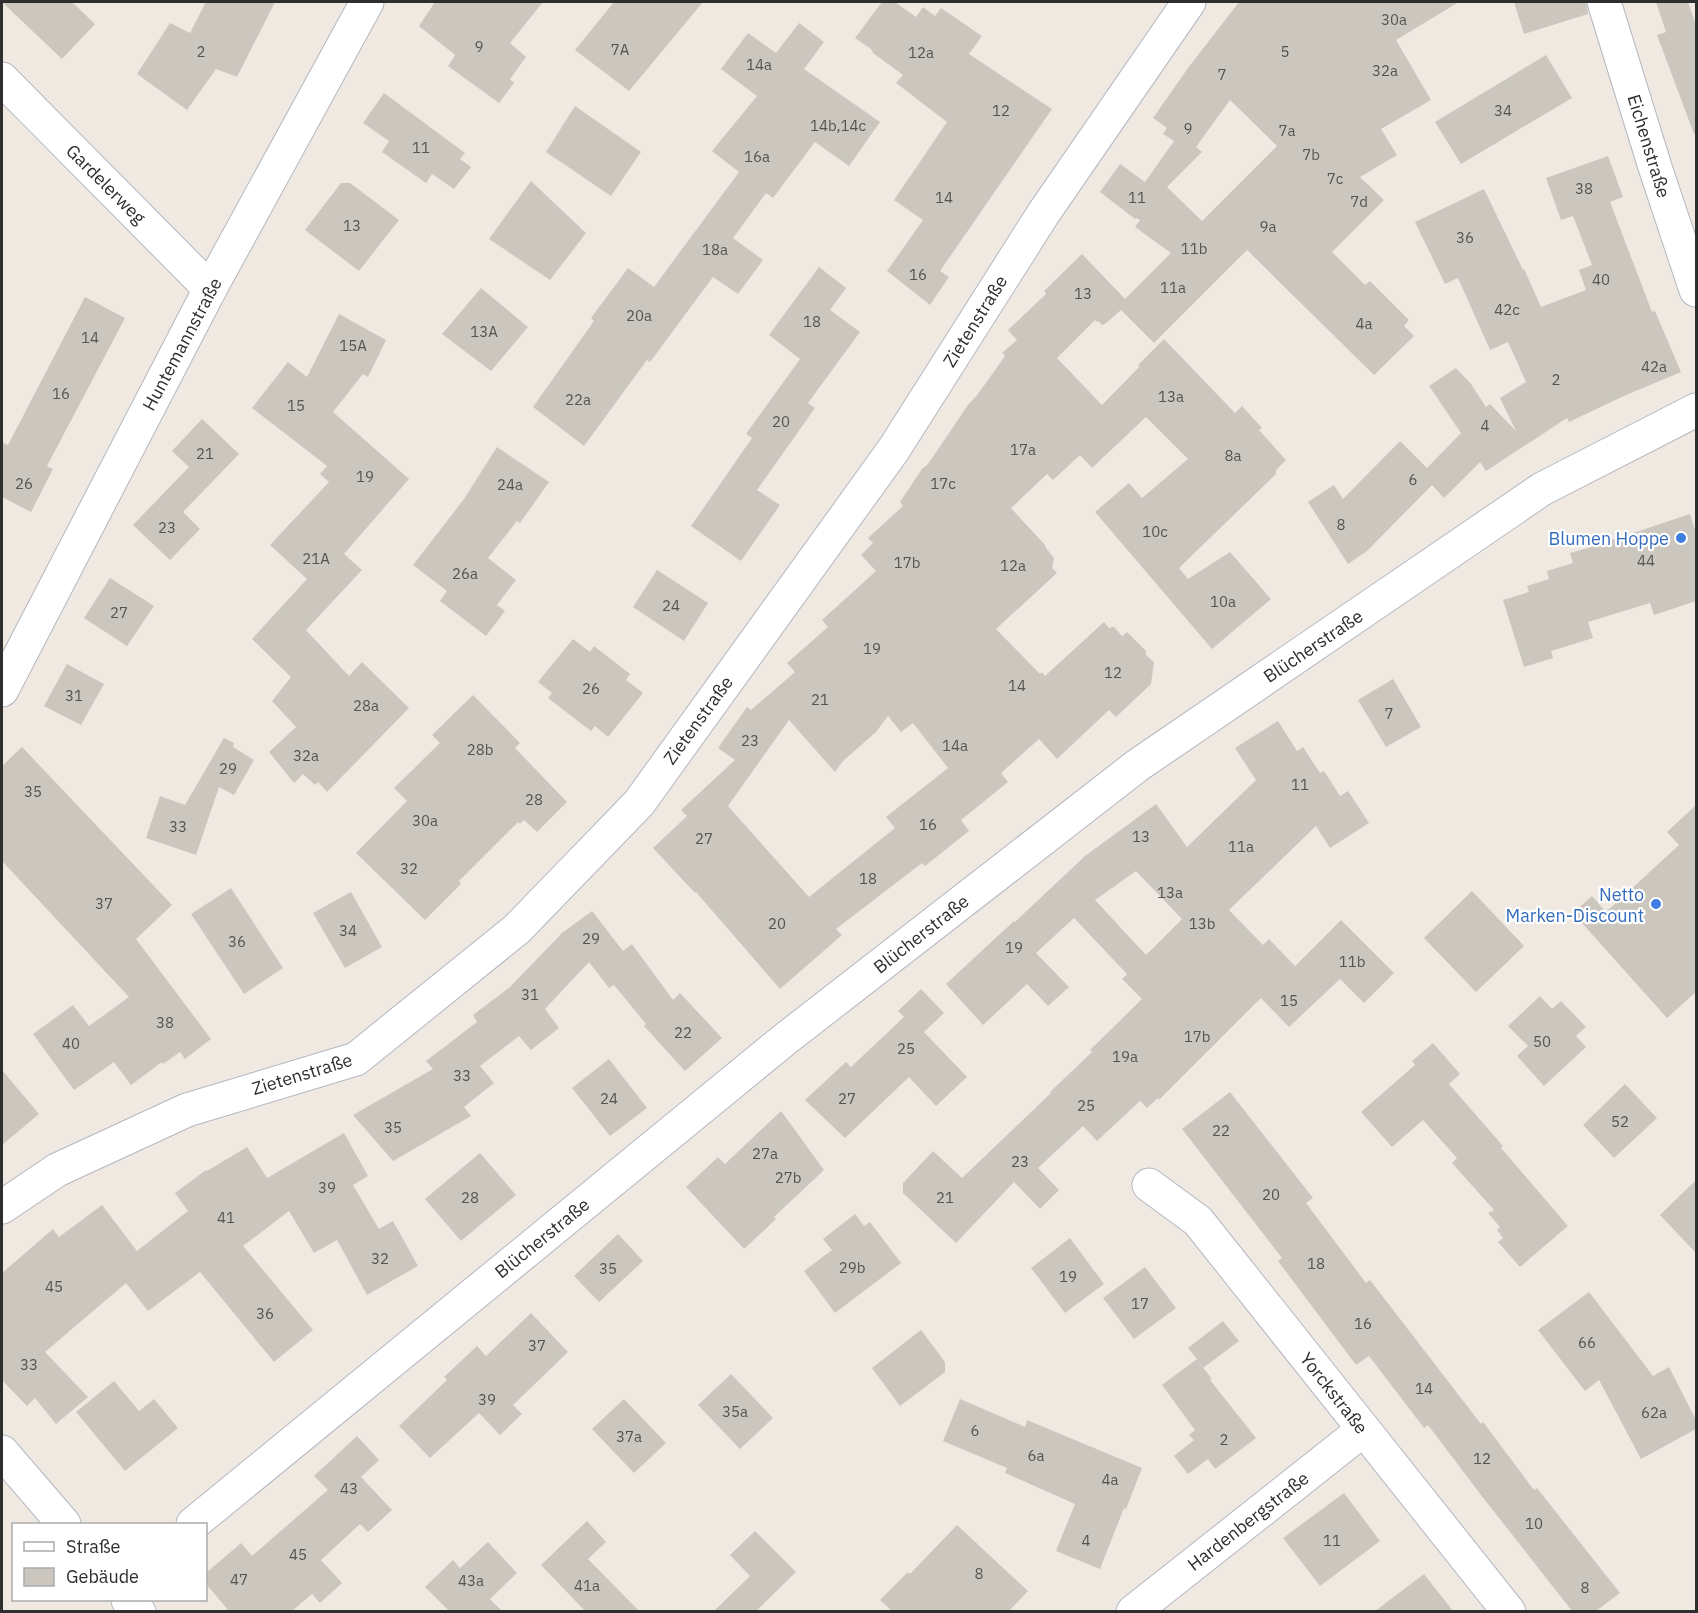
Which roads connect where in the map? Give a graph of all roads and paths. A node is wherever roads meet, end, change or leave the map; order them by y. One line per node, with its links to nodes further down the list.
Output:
1 (367, 2): 5 (street, Huntemannstraße)
2 (1189, 2): 10 (street, Zietenstraße)
3 (1604, 2): 6 (street, Eichenstraße)
4 (2, 79): 5 (street, Gardelerweg)
5 (210, 289): 8 (street, Huntemannstraße)
6 (1696, 290)
7 (1696, 410): 14 (street, Blücherstraße)
8 (2, 690)
9 (1149, 1185): 11 (street, Yorckstraße)
10 (2, 1207)
11 (1363, 1430): 15 (street, Hardenbergstraße); 16 (street, Yorckstraße)
12 (2, 1452): 13 (street)
13 (63, 1523)
14 (194, 1523)
15 (1133, 1611)
16 (1509, 1611)

